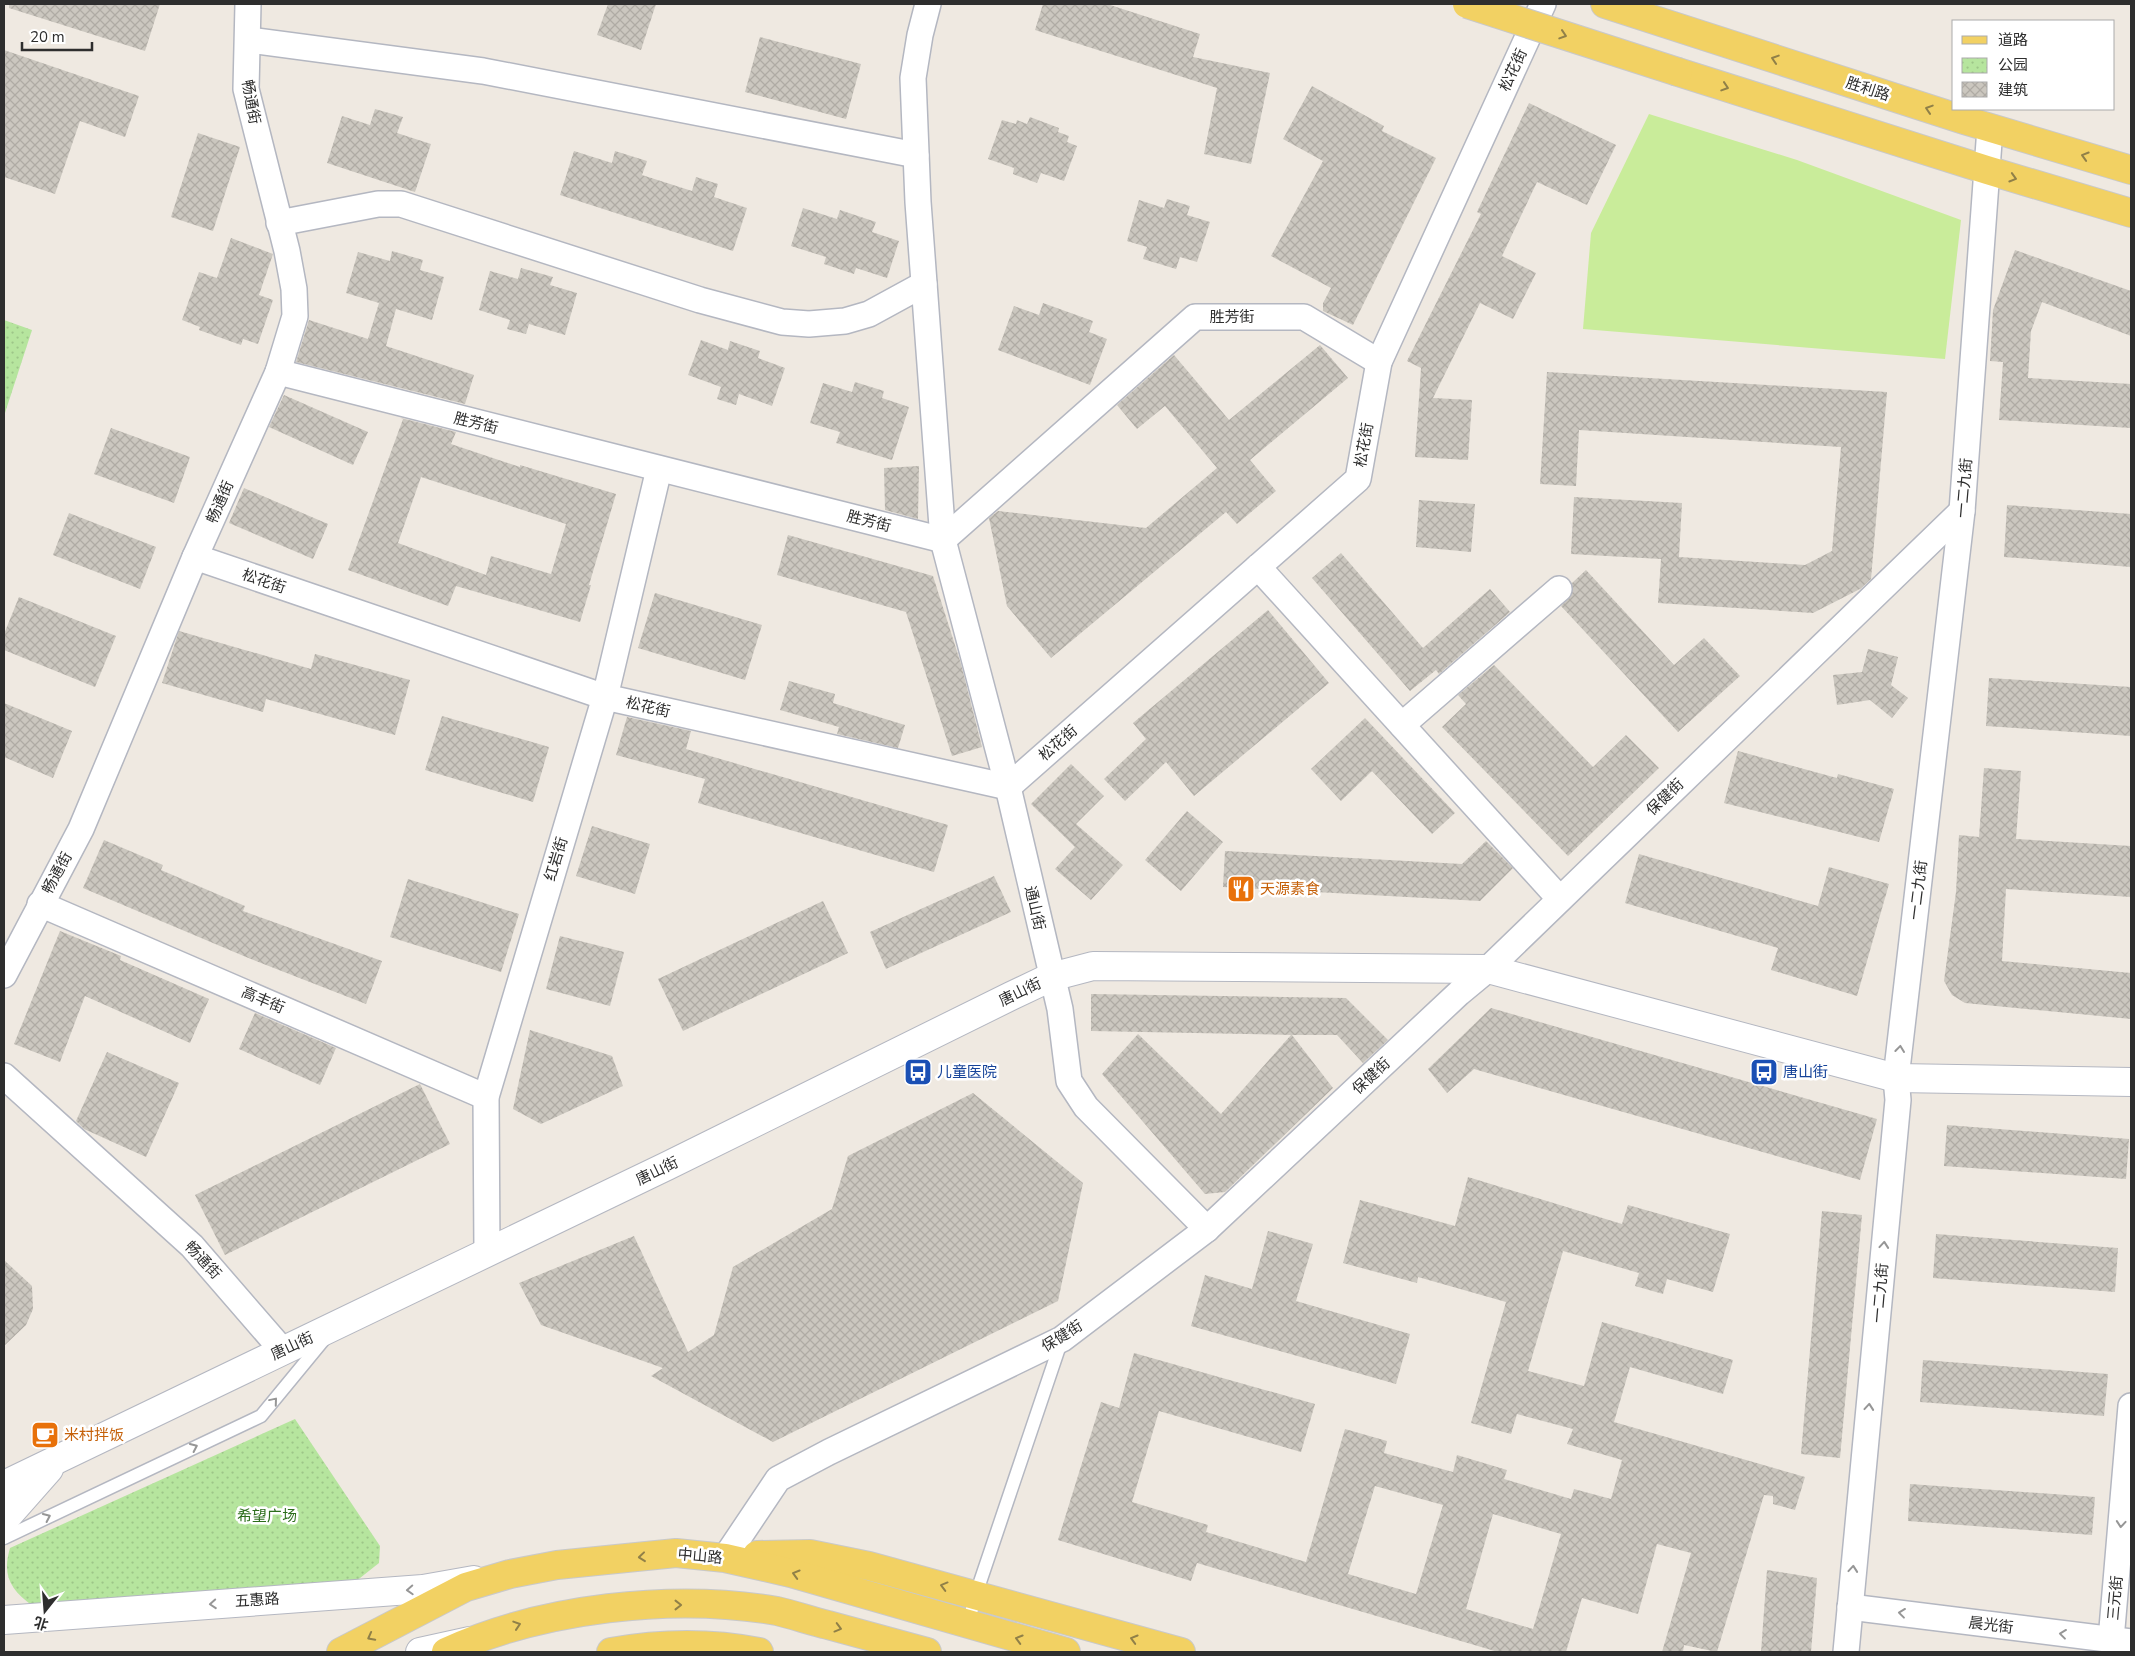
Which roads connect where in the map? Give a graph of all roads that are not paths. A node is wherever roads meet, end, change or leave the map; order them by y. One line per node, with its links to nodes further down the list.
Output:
1 (248, 4): 6 (street, 畅通街)
2 (928, 4): 8 (street, 通山街)
3 (1467, 4): 9 (main road, one-way to 9, bridge)
4 (1543, 4): 14 (street, 松花街)
5 (1605, 4): 7 (main road, 胜利路, one-way to 5)
6 (249, 40): 8 (street); 12 (street, 畅通街)
7 (1990, 128): 9 (street, 一二九街); 10 (main road, 胜利路, one-way to 7)
8 (916, 155): 13 (street, 通山街)
9 (1987, 170): 11 (main road, one-way to 11); 17 (street, 一二九街)
10 (2131, 170)
11 (2131, 213)
12 (279, 223): 13 (street); 15 (street, 畅通街)
13 (924, 284): 18 (street, 通山街)
14 (1379, 362): 18 (street, 胜芳街); 20 (street, 松花街)
15 (278, 372): 16 (street, 胜芳街); 19 (street, 畅通街)
16 (659, 469): 18 (street, 胜芳街); 22 (street, 红岩街)
17 (1962, 511): 25 (street, 保健街); 31 (street, 一二九街, one-way to 17)
18 (943, 540): 24 (street, 通山街)
19 (195, 557): 22 (street, 松花街); 26 (street, 畅通街)
20 (1258, 567): 23 (street); 24 (street, 松花街)
21 (1559, 589): 23 (street)
22 (605, 697): 24 (street, 松花街); 33 (street, 红岩街)
23 (1402, 725): 25 (street)
24 (1008, 787): 29 (street, 通山街)
25 (1559, 898): 27 (street, 保健街)
26 (40, 904): 28 (street, 畅通街); 33 (street, 高丰街)
27 (1488, 969): 29 (main road, 唐山街); 31 (main road, 唐山街); 34 (street, 保健街)
28 (4, 974)
29 (1051, 977): 34 (street, 通山街); 35 (main road, 唐山街)
30 (4, 1076): 38 (street, 畅通街)
31 (1896, 1078): 32 (main road, 唐山街); 47 (street, 一二九街, one-way to 31)
32 (2131, 1082)
33 (486, 1096): 35 (street, 红岩街)
34 (1207, 1229): 37 (street, 保健街)
35 (487, 1253): 36 (main road, 唐山街)
36 (336, 1325): 38 (main road, 唐山街); 43 (lane, one-way to 36)
37 (1062, 1339): 44 (street, 保健街); 46 (lane)
38 (283, 1351): 40 (main road, 唐山街)
39 (2131, 1406): 51 (street, 三元街, one-way to 51)
40 (58, 1460): 41 (main road, 唐山街); 42 (main road)
41 (4, 1485)
42 (4, 1520)
43 (4, 1538)
44 (726, 1558): 45 (main road, 中山路, one-way to 45); 46 (main road, one-way to 44); 49 (main road, 中山路, one-way to 44)
45 (510, 1574): 48 (main road, 五惠路, one-way to 48); 52 (main road, 中山路, one-way to 52)
46 (976, 1594): 49 (lane); 60 (main road, one-way to 46)
47 (1850, 1607): 51 (street, 晨光街, one-way to 47); 61 (street, 一二九街)
48 (5, 1618)
49 (968, 1624): 59 (main road, 中山路, one-way to 49)
50 (471, 1641): 53 (main road); 54 (main road); 55 (main road); 58 (main road, one-way to 58)
51 (2121, 1641)
52 (341, 1652)
53 (420, 1652)
54 (446, 1652)
55 (496, 1652)
56 (611, 1652): 57 (main road)
57 (759, 1652)
58 (927, 1652)
59 (1066, 1652)
60 (1181, 1652)
61 (1846, 1652)

